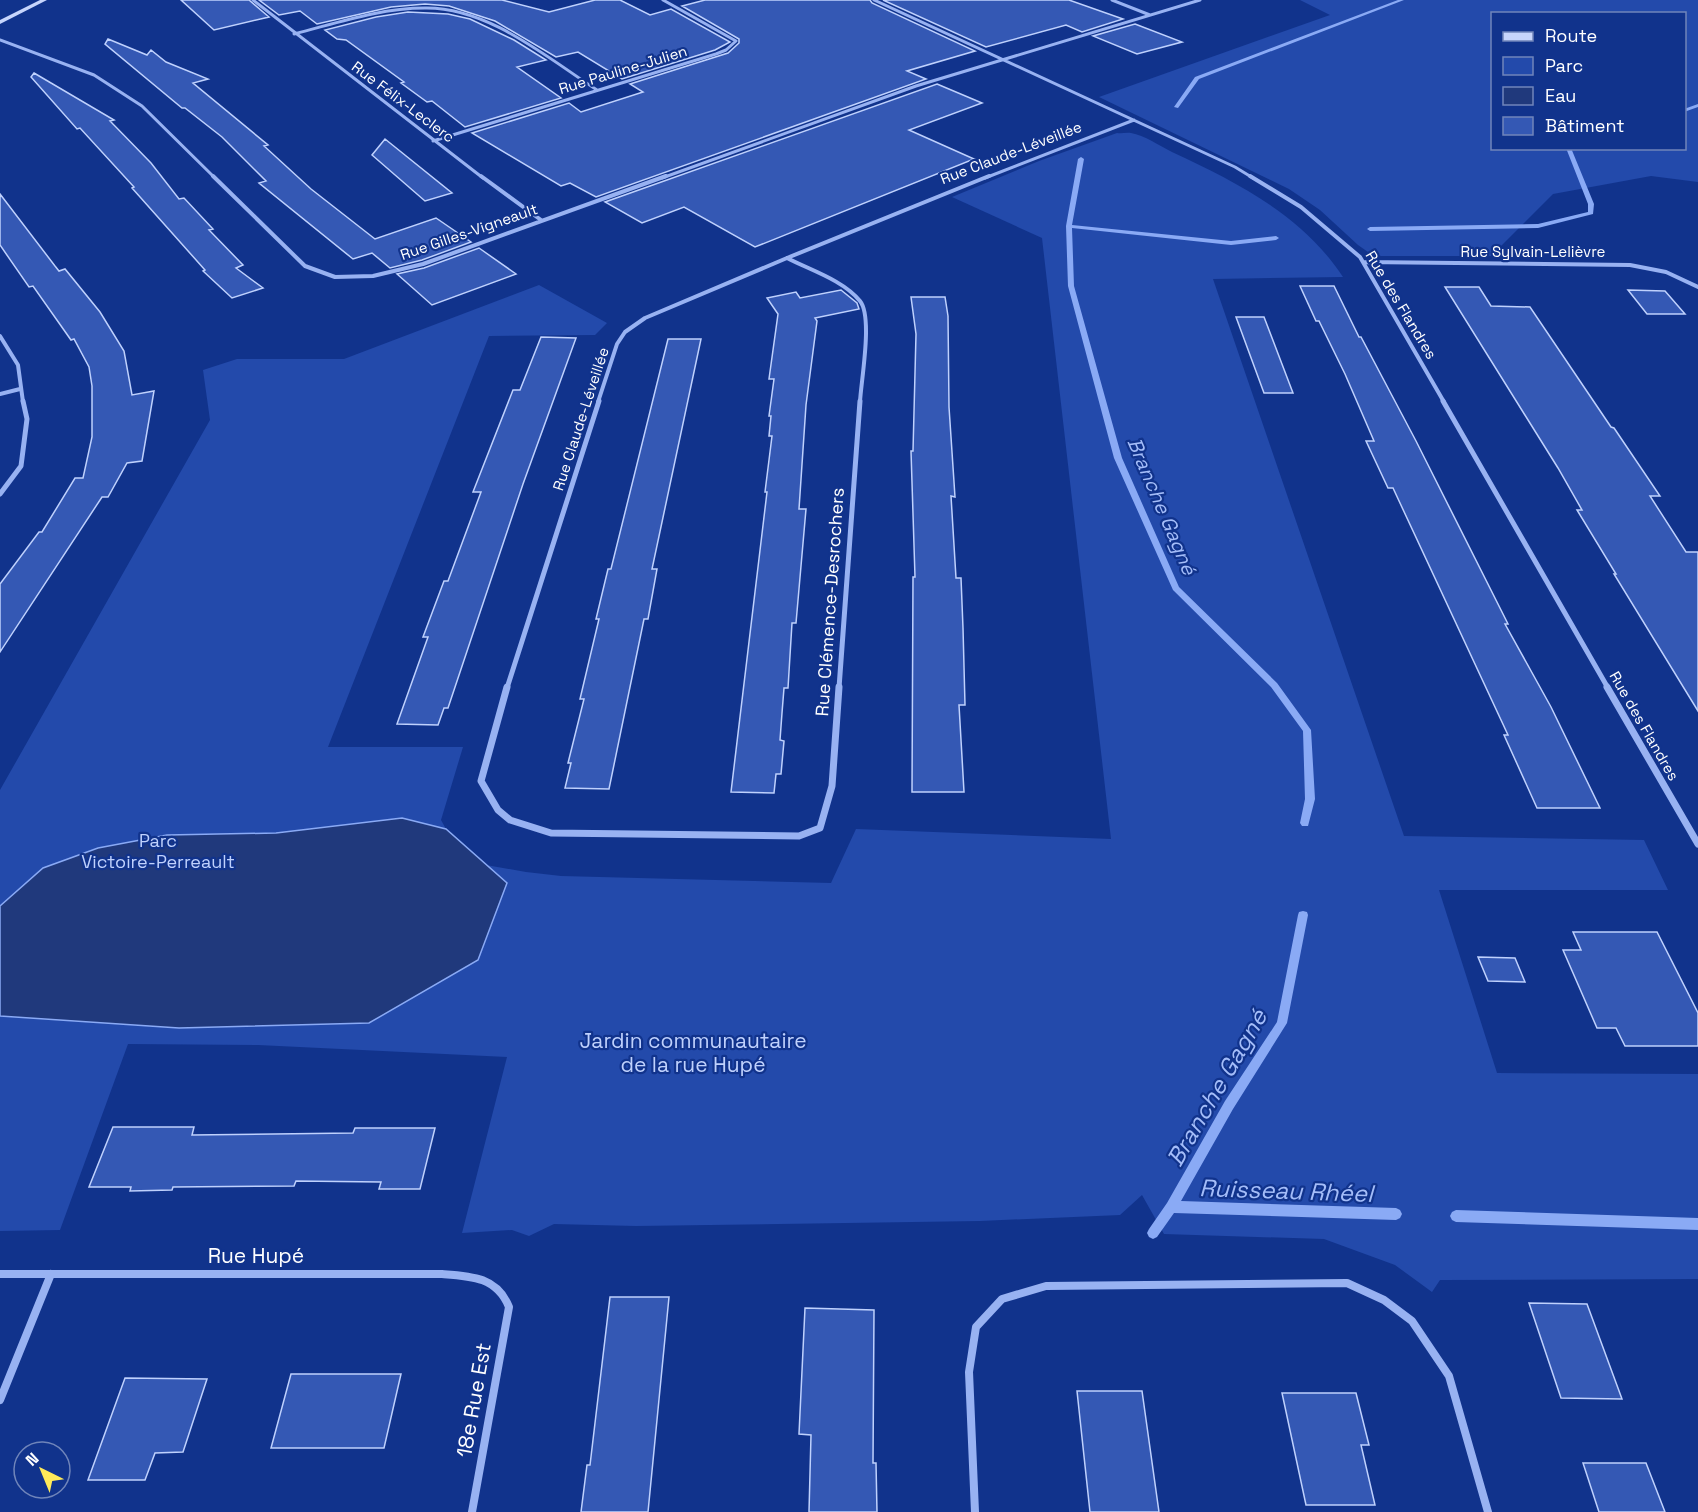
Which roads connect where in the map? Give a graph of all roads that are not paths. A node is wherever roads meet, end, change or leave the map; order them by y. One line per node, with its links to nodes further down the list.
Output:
1 (44, 0): 8 (street)
2 (253, 0): 9 (street, Rue Félix-Leclerc)
3 (663, 0): 12 (street, Rue Pauline-Julien)
4 (874, 0): 11 (street, Rue des Flandres)
5 (1112, 0): 7 (street)
6 (1200, 0): 7 (street, Rue Gilles-Vigneault)
7 (1150, 15): 11 (street, Rue Gilles-Vigneault)
8 (0, 22)
9 (294, 34): 12 (street); 14 (street, Rue Félix-Leclerc)
10 (0, 40): 15 (street, Rue Gilles-Vigneault)
11 (1003, 58): 13 (street, Rue des Flandres); 15 (street, Rue Gilles-Vigneault)
12 (597, 90): 14 (street, Rue Pauline-Julien)
13 (1134, 120): 16 (street, Rue Claude-Léveillée); 17 (street, Rue des Flandres)
14 (434, 141): 15 (street, Rue Félix-Leclerc)
15 (541, 220)
16 (787, 258): 23 (street, Rue Clémence-Desrochers); 23 (street, Rue Claude-Léveillée)
17 (1364, 262): 18 (street, Rue Sylvain-Lelièvre); 24 (street, Rue des Flandres)
18 (1698, 287)
19 (0, 336): 20 (street)
20 (20, 389): 21 (street); 22 (street)
21 (0, 394)
22 (0, 494)
23 (659, 836)
24 (1698, 844)
25 (0, 1274): 26 (street, Rue Hupé)
26 (51, 1274): 27 (street, Rue Hupé); 28 (street)
27 (506, 1295): 29 (street, 18e Rue Est)
28 (0, 1400)
29 (472, 1512)
30 (975, 1512): 31 (street)
31 (1488, 1512)

